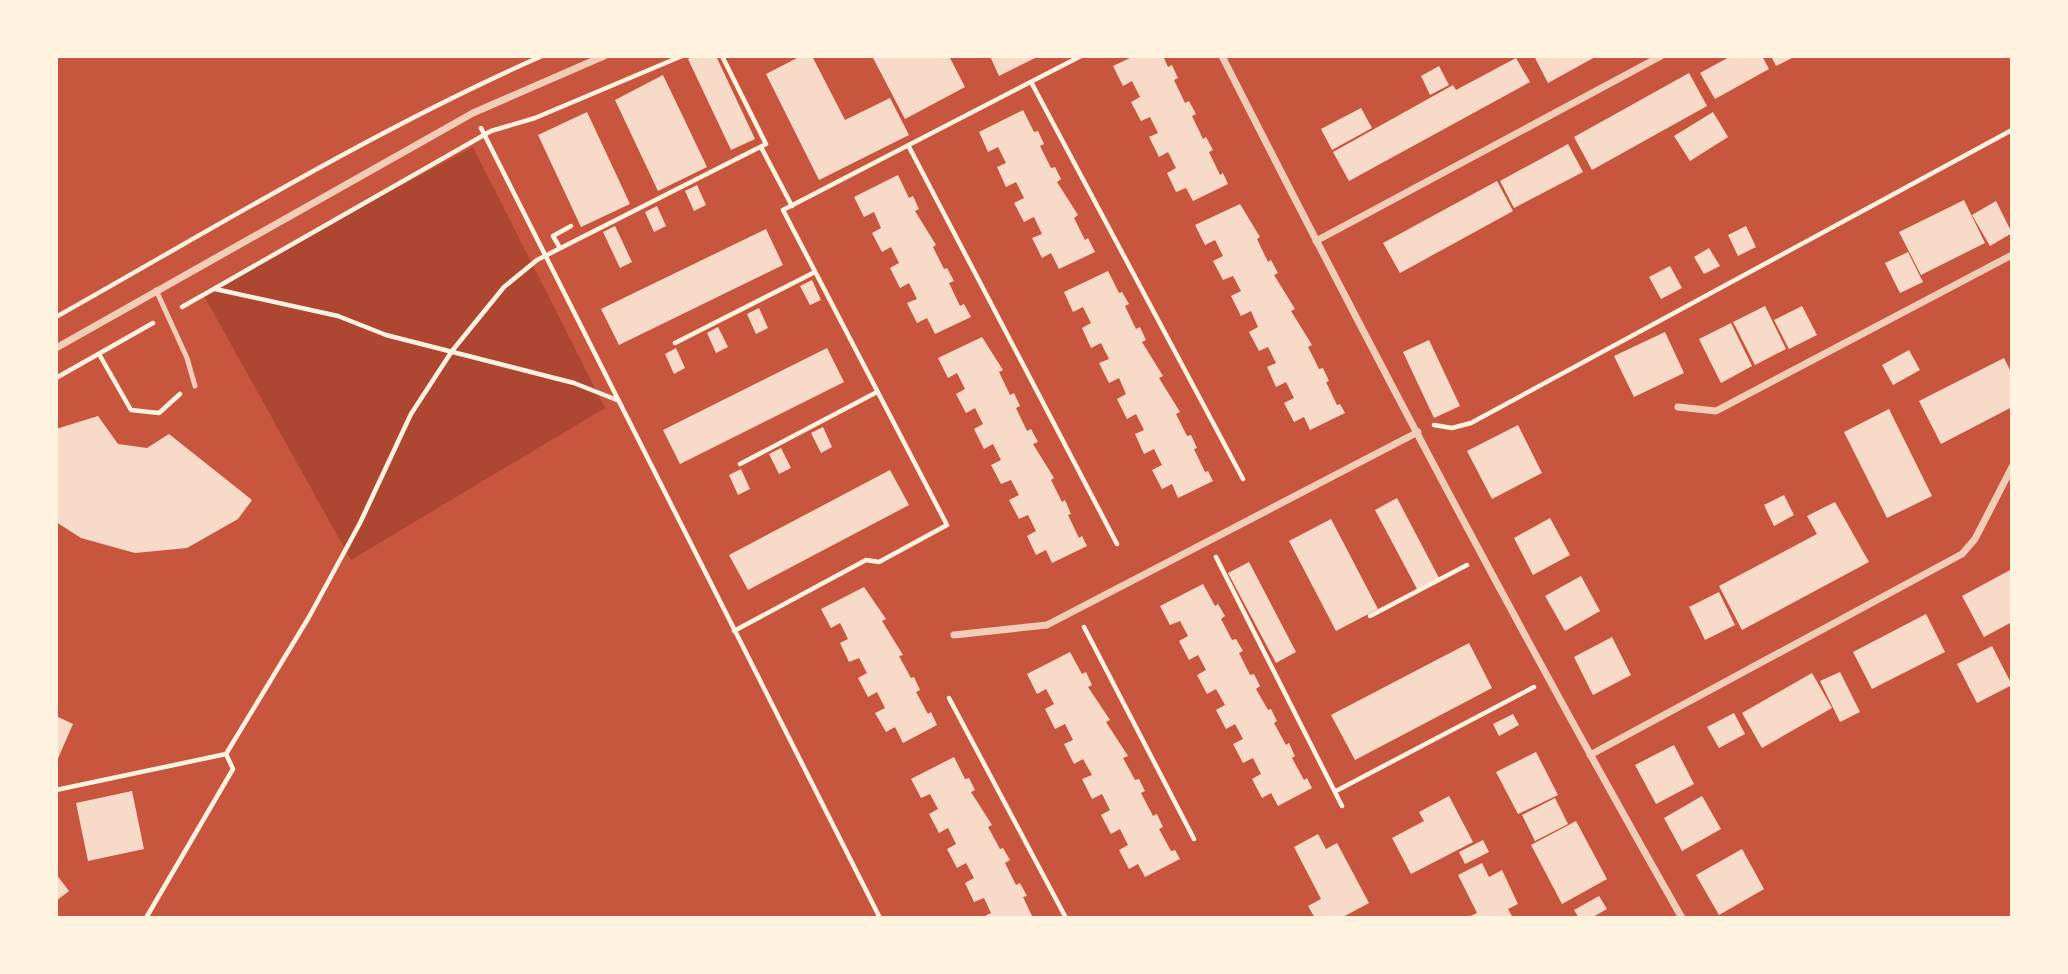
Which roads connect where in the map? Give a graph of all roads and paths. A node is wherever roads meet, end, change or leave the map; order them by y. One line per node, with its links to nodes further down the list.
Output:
1 (542, 56): 23 (path)
2 (604, 56): 21 (street)
3 (682, 56): 10 (path)
4 (722, 56): 12 (path)
5 (1081, 56): 8 (path)
6 (1222, 56): 15 (street)
7 (1661, 56): 15 (street)
8 (1031, 82): 11 (path); 36 (path)
9 (2012, 131): 33 (path)
10 (484, 135): 18 (path); 20 (path)
11 (908, 145): 13 (path); 37 (path)
12 (761, 147): 13 (path); 16 (path)
13 (792, 206): 19 (path)
14 (571, 226): 16 (path)
15 (1316, 241): 33 (street)
16 (560, 248): 18 (path)
17 (2012, 255): 32 (street)
18 (545, 256): 26 (path); 31 (path)
19 (815, 272): 24 (path); 30 (path)
20 (214, 288): 22 (path); 26 (path)
21 (156, 290): 22 (lane); 25 (street)
22 (169, 314): 27 (path); 29 (lane)
23 (56, 317)
24 (676, 343)
25 (56, 348)
26 (452, 351): 31 (path); 46 (path)
27 (99, 354): 28 (path); 29 (path)
28 (56, 378)
29 (195, 386)
30 (877, 392): 34 (path); 42 (path)
31 (619, 401): 42 (path)
32 (1678, 407)
33 (1418, 432): 43 (street); 47 (street)
34 (740, 464)
35 (2012, 467): 47 (street)
36 (1242, 479)
37 (1117, 544)
38 (1216, 557): 49 (path)
39 (1468, 565): 40 (path)
40 (1370, 616)
41 (1084, 626): 51 (path)
42 (734, 631): 53 (path)
43 (954, 635)
44 (1532, 688): 49 (path)
45 (949, 698): 54 (path)
46 (226, 754): 48 (path); 52 (path)
47 (1590, 755): 55 (street)
48 (56, 790)
49 (1336, 791): 50 (path)
50 (1342, 806)
51 (1194, 839)
52 (146, 918)
53 (880, 918)
54 (1066, 918)
55 (1682, 918)

